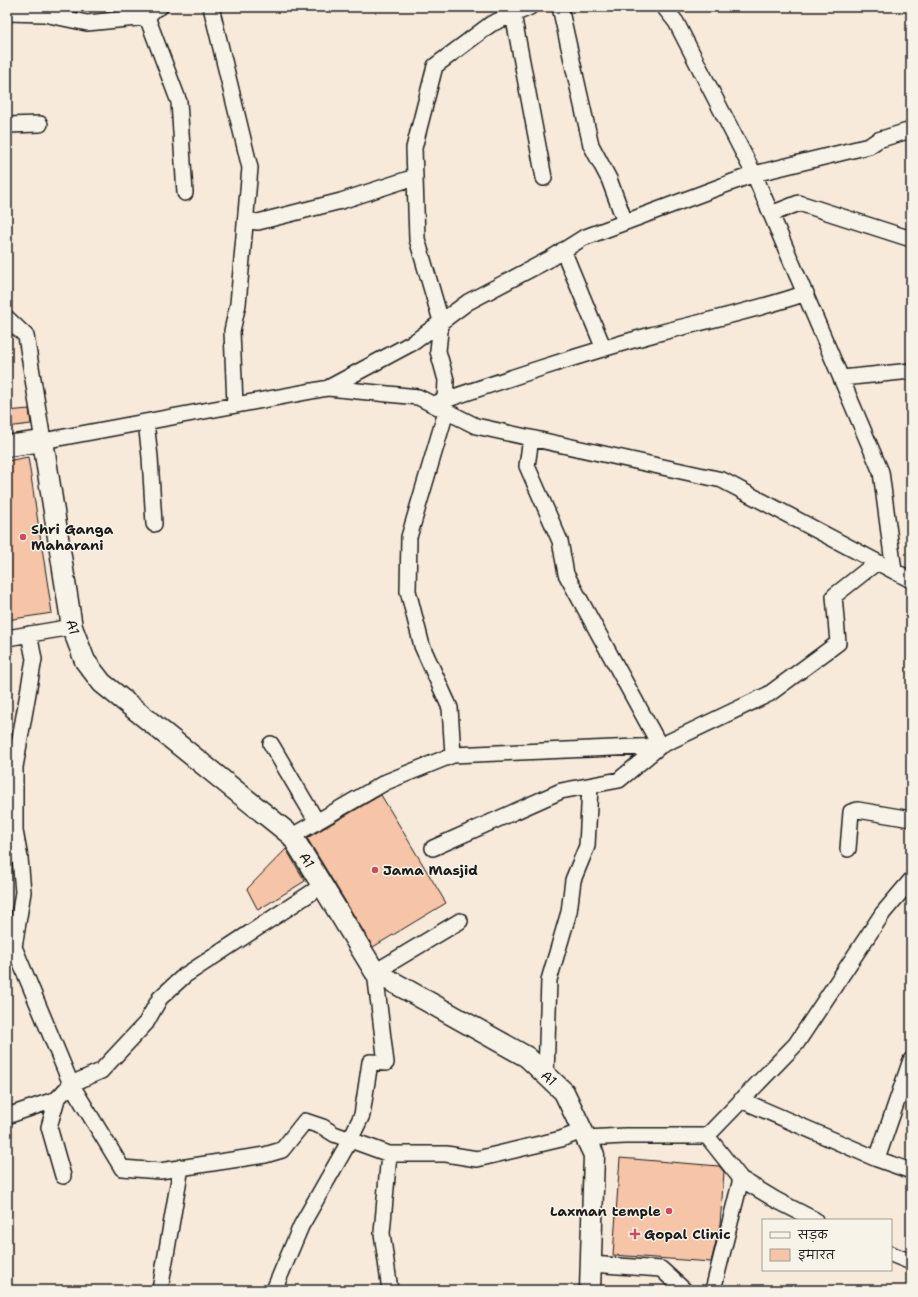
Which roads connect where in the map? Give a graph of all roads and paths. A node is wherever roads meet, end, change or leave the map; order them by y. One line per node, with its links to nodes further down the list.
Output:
1 (160, 7): 8 (street)
2 (211, 7): 17 (street)
3 (530, 7): 7 (street)
4 (560, 7): 18 (street)
5 (664, 7): 12 (street)
6 (7, 13): 8 (street)
7 (514, 14): 13 (street); 14 (street)
8 (148, 17): 15 (street)
9 (40, 124): 10 (street)
10 (7, 125)
11 (911, 130): 12 (street)
12 (754, 174): 16 (street); 18 (street)
13 (415, 177): 17 (street); 23 (street)
14 (544, 178)
15 (185, 193)
16 (771, 214): 19 (street); 21 (street)
17 (246, 220): 28 (street)
18 (625, 222): 20 (street)
19 (911, 238)
20 (563, 250): 23 (street); 24 (street)
21 (806, 293): 24 (street); 26 (street)
22 (7, 318): 32 (street)
23 (442, 321): 27 (street); 29 (street)
24 (604, 349): 29 (street)
25 (911, 371): 26 (street)
26 (842, 378): 36 (street)
27 (328, 388): 28 (street); 29 (street)
28 (235, 405): 30 (street)
29 (441, 405): 31 (street); 43 (street)
30 (146, 422): 32 (street); 34 (street)
31 (531, 438): 35 (street); 42 (street)
32 (43, 441): 33 (main road); 38 (main road, A1)
33 (7, 446)
34 (154, 524)
35 (877, 562): 36 (street); 42 (street)
36 (894, 571): 37 (street)
37 (911, 580)
38 (72, 627): 39 (street); 47 (main road, A1)
39 (29, 634): 40 (street); 53 (street)
40 (7, 638)
41 (271, 744): 46 (street)
42 (660, 746): 43 (street); 44 (street)
43 (453, 755): 46 (street)
44 (590, 786): 48 (street); 56 (street)
45 (911, 819): 49 (street)
46 (317, 822): 47 (street)
47 (292, 836): 51 (main road, A1)
48 (433, 848)
49 (848, 849)
50 (911, 880): 59 (street)
51 (323, 885): 54 (main road, A1); 57 (street)
52 (460, 921): 54 (street)
53 (10, 948): 57 (street)
54 (375, 972): 56 (main road, A1); 63 (street)
55 (911, 1060): 65 (street)
56 (546, 1075): 61 (main road, A1)
57 (71, 1084): 58 (street); 66 (street)
58 (57, 1099): 60 (street); 68 (street)
59 (741, 1100): 62 (street); 65 (street)
60 (7, 1116)
61 (584, 1134): 62 (street); 64 (street); 73 (main road, A1)
62 (708, 1136): 69 (street)
63 (350, 1140): 64 (street); 66 (street); 75 (street)
64 (389, 1154): 76 (street)
65 (877, 1159): 67 (street)
66 (181, 1167): 74 (street)
67 (911, 1171)
68 (63, 1176)
69 (741, 1179): 70 (street); 79 (street)
70 (813, 1219)
71 (892, 1254): 72 (street)
72 (911, 1262)
73 (591, 1264): 77 (main road, A1); 78 (street)
74 (160, 1290)
75 (274, 1290)
76 (390, 1290)
77 (590, 1290)
78 (684, 1290)
79 (713, 1290)

